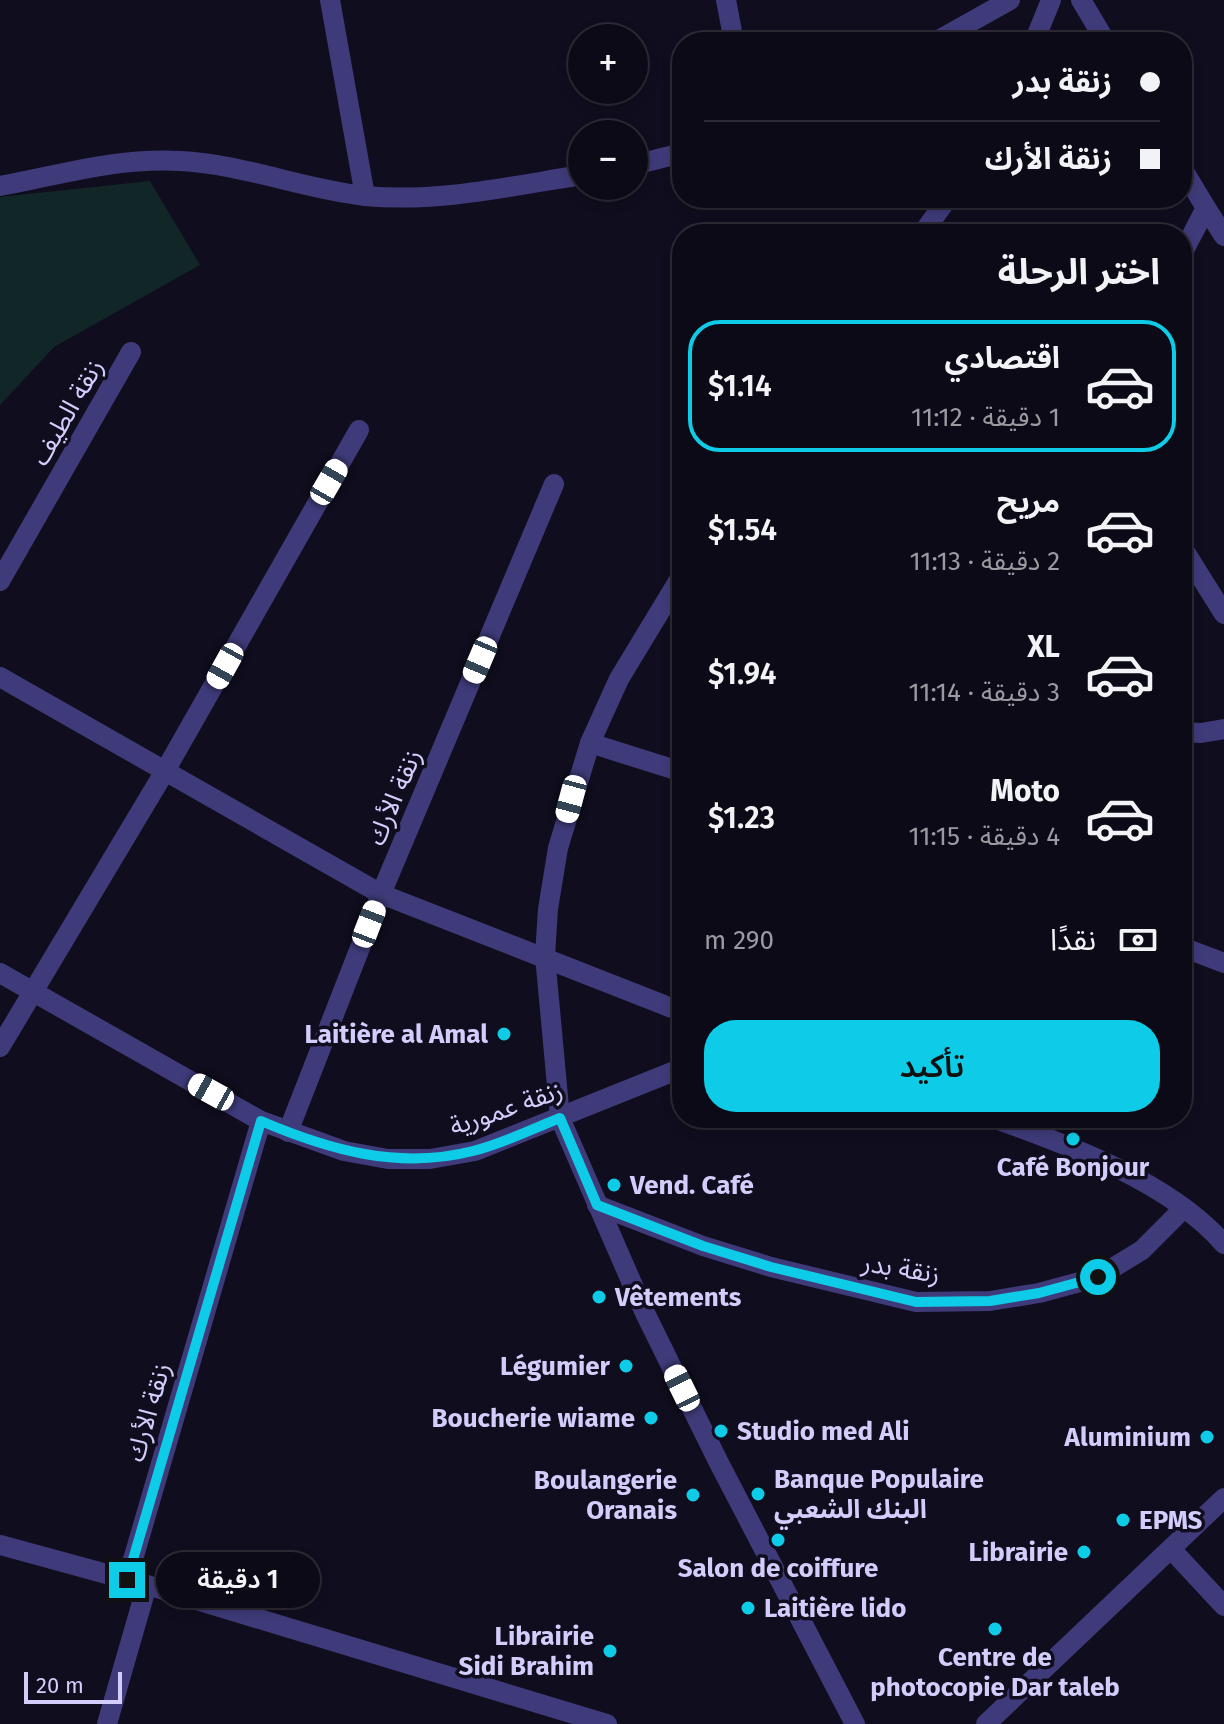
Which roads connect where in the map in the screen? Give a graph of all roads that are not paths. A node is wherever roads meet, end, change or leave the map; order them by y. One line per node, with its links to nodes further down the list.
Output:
1 (330, 0): 15 (street)
2 (726, 0): 6 (street)
3 (1010, 0): 7 (street)
4 (1051, 0): 8 (street)
5 (1081, 0): 9 (street)
6 (732, 32)
7 (953, 32)
8 (1038, 32)
9 (1100, 32)
10 (672, 156): 11 (street)
11 (648, 162)
12 (568, 177): 15 (street)
13 (1192, 185): 16 (street)
14 (0, 186): 15 (street)
15 (365, 196)
16 (1206, 208): 17 (street); 18 (street)
17 (1192, 235)
18 (1224, 236)
19 (131, 352): 23 (street, زنقة الطيف)
20 (359, 430): 31 (street)
21 (554, 484): 32 (street, زنقة الأرك)
22 (1192, 563): 25 (street)
23 (0, 581)
24 (672, 592): 29 (street)
25 (1224, 614)
26 (0, 677): 31 (street)
27 (1224, 729): 28 (street)
28 (1192, 733)
29 (590, 743): 30 (street); 34 (street)
30 (672, 769)
31 (165, 771): 32 (street); 37 (street)
32 (381, 894): 34 (street); 44 (street, زنقة الأرك)
33 (1192, 951): 35 (street)
34 (545, 956): 38 (street); 41 (street)
35 (1224, 963)
36 (0, 973): 37 (street, زنقة عمورية)
37 (32, 992): 39 (street); 42 (street, زنقة عمورية)
38 (672, 1008)
39 (0, 1047)
40 (672, 1072): 41 (street, زنقة عمورية)
41 (560, 1118): 44 (street, زنقة عمورية); 45 (street)
42 (261, 1121): 44 (street, زنقة عمورية); 51 (street, زنقة الأرك)
43 (1017, 1128): 46 (street)
44 (288, 1132)
45 (597, 1205): 46 (street, زنقة بدر); 56 (street)
46 (1184, 1208): 47 (street)
47 (1224, 1244)
48 (1224, 1498): 50 (street)
49 (0, 1545): 51 (street)
50 (1171, 1549): 52 (street); 57 (street)
51 (137, 1583): 53 (street); 54 (street, زنقة الأرك)
52 (1224, 1606)
53 (550, 1716): 55 (street)
54 (107, 1724)
55 (607, 1724)
56 (855, 1724)
57 (986, 1724)

